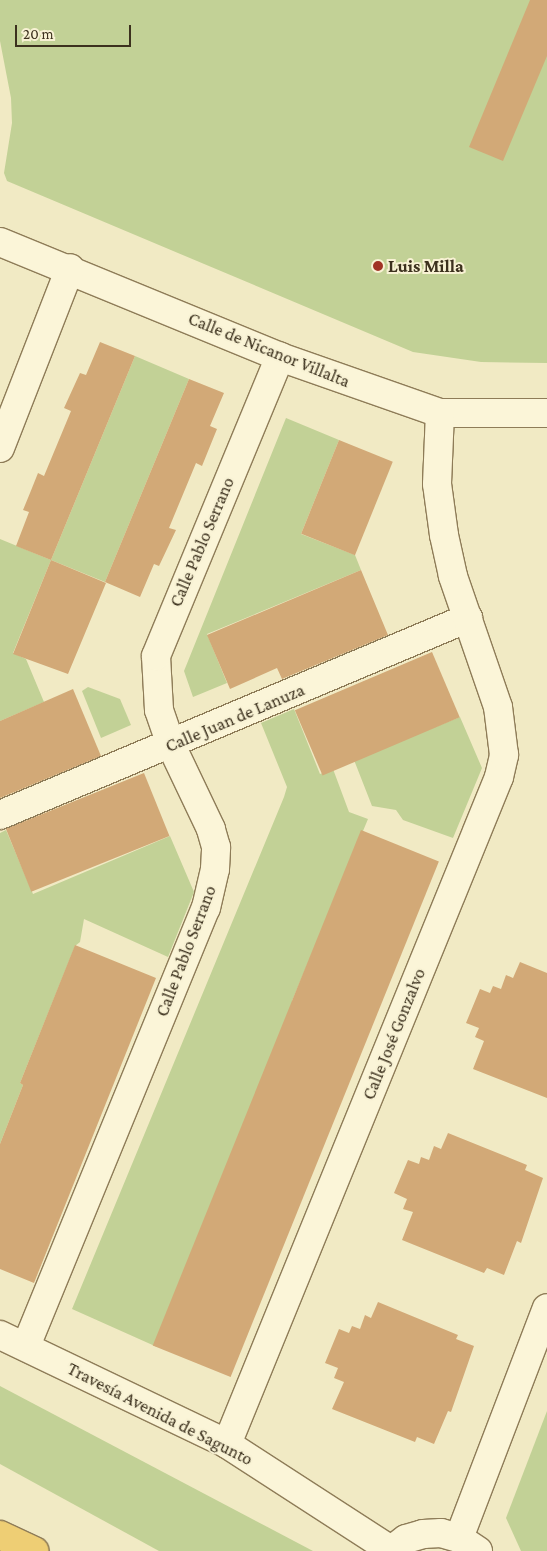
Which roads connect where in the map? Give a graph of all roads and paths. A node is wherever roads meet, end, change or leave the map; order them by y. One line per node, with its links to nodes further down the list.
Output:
1 (0, 242): 2 (street, Calle de Nicanor Villalta)
2 (70, 268): 3 (street, Calle de Nicanor Villalta); 6 (street)
3 (280, 357): 4 (street, Calle de Nicanor Villalta); 8 (street, Calle Pablo Serrano)
4 (440, 413): 5 (street, Calle de Nicanor Villalta); 7 (street, Calle José Gonzalvo)
5 (547, 414)
6 (0, 448)
7 (468, 618): 8 (street, Calle Juan de Lanuza); 13 (street, Calle José Gonzalvo)
8 (171, 745): 9 (street, Calle Juan de Lanuza); 12 (street, Calle Pablo Serrano)
9 (0, 815)
10 (547, 1308): 15 (street)
11 (0, 1335): 12 (street, Travesía Avenida de Sagunto)
12 (26, 1346): 13 (street, Travesía Avenida de Sagunto)
13 (227, 1444): 16 (street, Travesía Avenida de Sagunto)
14 (0, 1535): 17 (highway)
15 (468, 1544): 16 (street)
16 (390, 1550)
17 (34, 1551)

